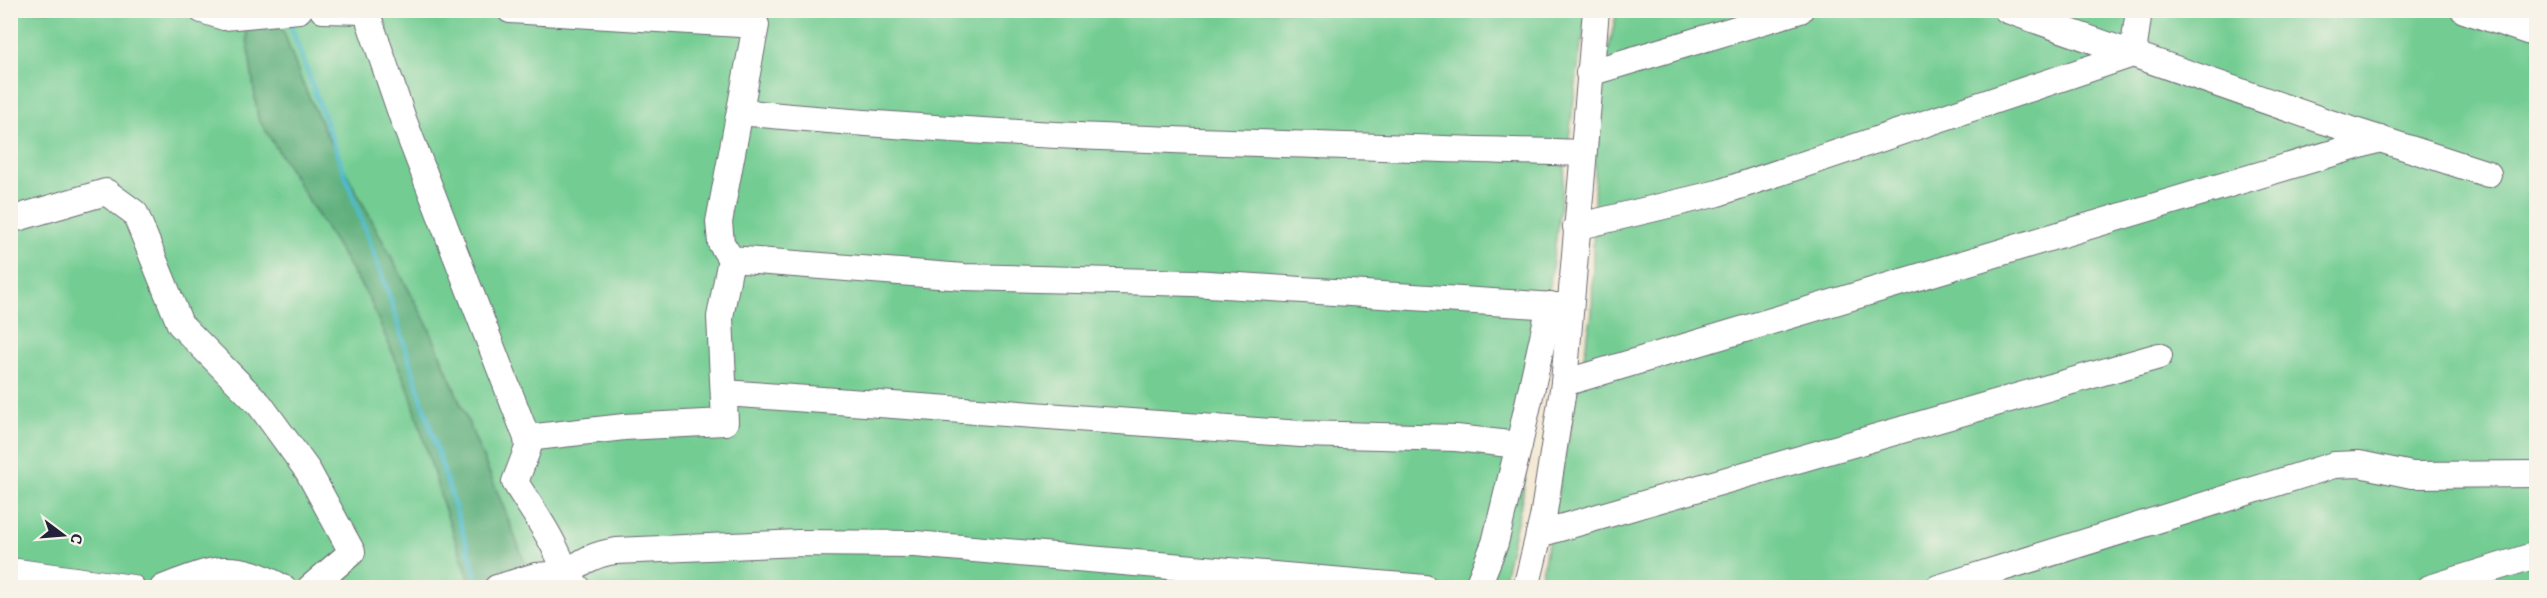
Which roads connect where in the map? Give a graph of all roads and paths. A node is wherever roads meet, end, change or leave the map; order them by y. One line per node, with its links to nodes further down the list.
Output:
1 (202, 10): 2 (lane)
2 (299, 10)
3 (323, 10): 10 (lane)
4 (510, 10): 11 (lane)
5 (1596, 10): 14 (lane)
6 (1800, 10): 14 (lane)
7 (2007, 10): 13 (lane)
8 (2139, 10): 13 (lane)
9 (2464, 10): 12 (lane)
10 (366, 11): 26 (lane)
11 (757, 18): 15 (lane)
12 (2536, 34)
13 (2133, 54): 16 (lane); 20 (lane)
14 (1589, 73): 17 (lane)
15 (740, 112): 17 (lane); 21 (lane)
16 (2380, 139): 18 (lane); 24 (lane)
17 (1582, 153): 20 (lane)
18 (2488, 174)
19 (10, 220): 36 (lane)
20 (1576, 227): 22 (lane)
21 (731, 259): 22 (lane); 25 (lane)
22 (1560, 306): 24 (lane); 27 (lane)
23 (2159, 356): 29 (lane)
24 (1564, 383): 29 (lane)
25 (724, 393): 26 (lane); 27 (lane)
26 (527, 438): 32 (lane)
27 (1519, 445): 39 (lane)
28 (2536, 474): 41 (lane)
29 (1539, 534): 40 (lane)
30 (2536, 555): 42 (lane)
31 (10, 572): 33 (lane)
32 (572, 581): 37 (lane); 38 (lane)
33 (132, 588)
34 (164, 588): 35 (lane)
35 (283, 588)
36 (310, 588)
37 (497, 588)
38 (1425, 588)
39 (1477, 588)
40 (1526, 588)
41 (1938, 588)
42 (2430, 588)

